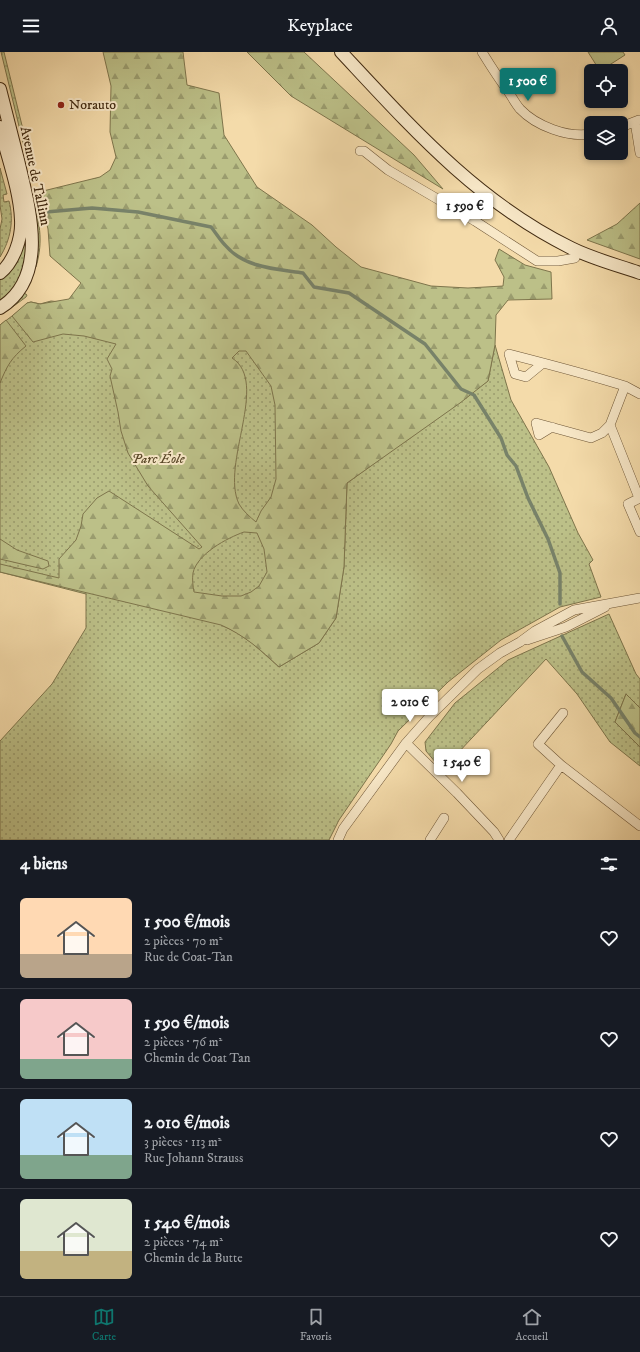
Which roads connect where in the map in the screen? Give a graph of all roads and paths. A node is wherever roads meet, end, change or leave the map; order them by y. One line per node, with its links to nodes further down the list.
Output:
1 (331, 52): 5 (street)
2 (341, 52): 5 (street)
3 (482, 52): 9 (street)
4 (0, 89): 15 (street, Avenue de Tallinn)
5 (394, 110): 12 (street)
6 (638, 121): 7 (street); 11 (street)
7 (628, 125)
8 (0, 127): 13 (street, Avenue de Tallinn)
9 (584, 135)
10 (360, 151): 12 (street)
11 (640, 153)
12 (579, 256): 14 (street)
13 (0, 273)
14 (640, 273)
15 (0, 308)
16 (543, 363): 17 (street)
17 (625, 386): 18 (street); 19 (street)
18 (640, 394)
19 (610, 425): 20 (street); 21 (street)
20 (552, 427)
21 (640, 498): 22 (street)
22 (640, 532)
23 (640, 598): 25 (street)
24 (563, 713): 26 (street)
25 (406, 743): 29 (street); 31 (street)
26 (561, 765): 28 (street); 32 (street)
27 (444, 818): 30 (street)
28 (640, 826)
29 (338, 840)
30 (430, 840)
31 (499, 840)
32 (509, 840)

